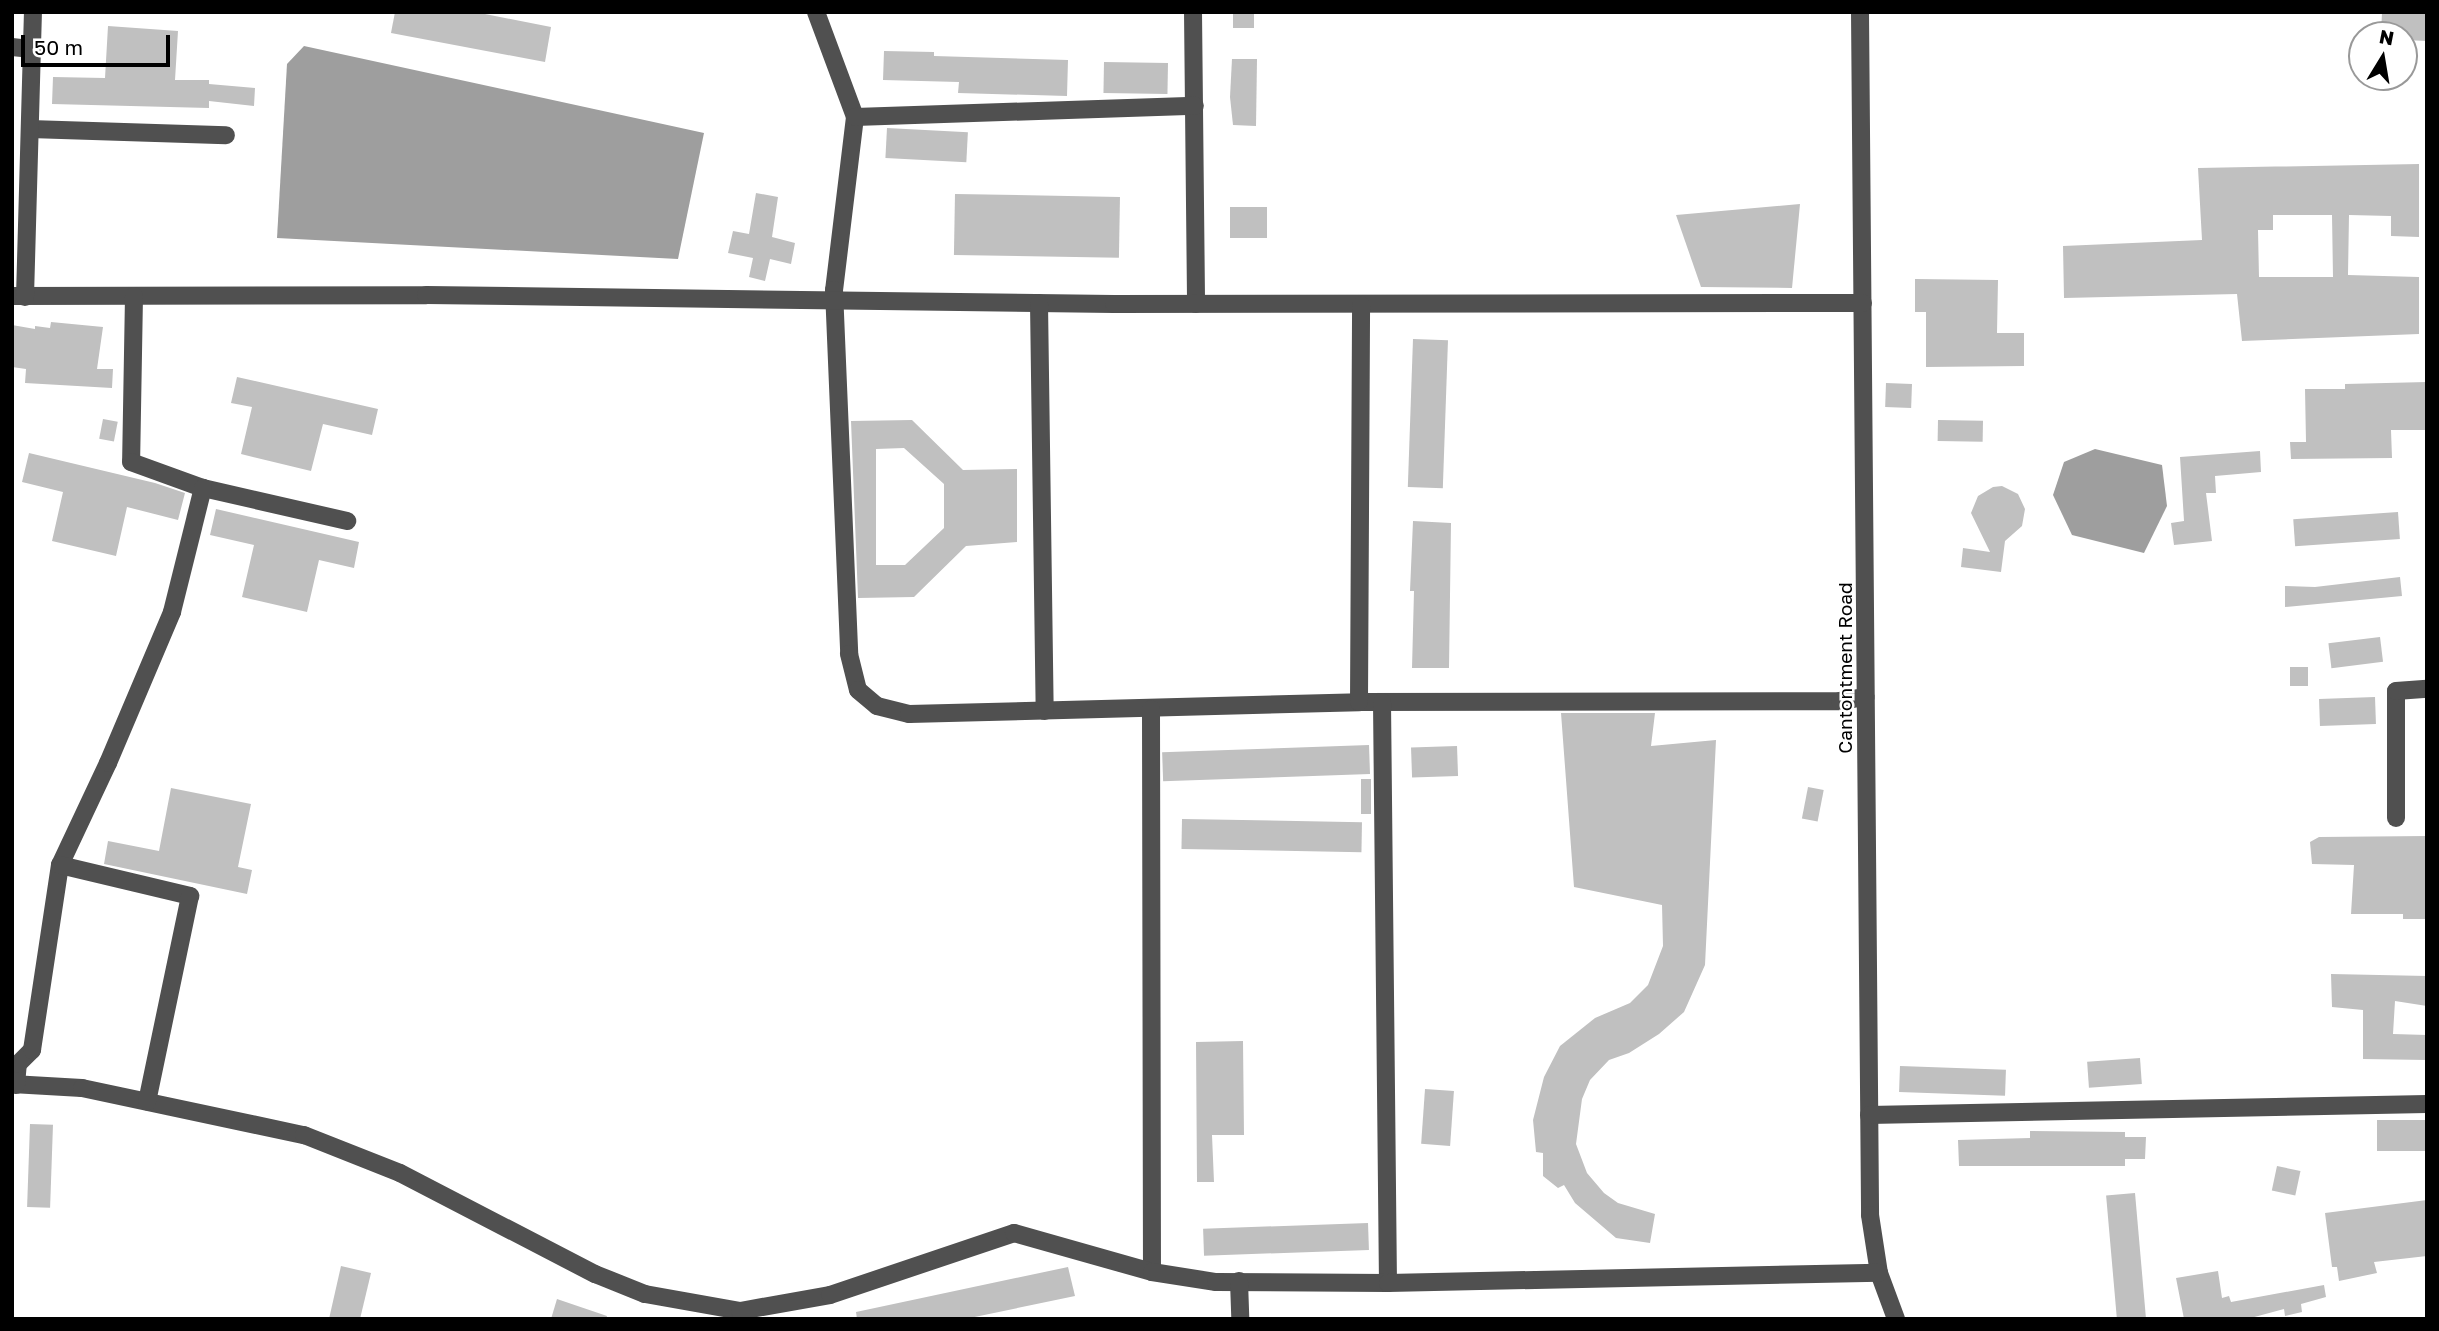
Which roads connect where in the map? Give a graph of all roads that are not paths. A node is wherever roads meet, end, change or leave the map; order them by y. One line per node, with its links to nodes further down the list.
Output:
1 (33, 12): 6 (street)
2 (816, 12): 8 (street)
3 (1193, 12): 7 (street)
4 (1860, 12): 15 (street, Cantontment Road)
5 (12, 47): 6 (street)
6 (32, 49): 9 (street)
7 (1195, 106): 8 (street); 16 (street)
8 (855, 117): 13 (street)
9 (30, 129): 10 (street); 11 (street)
10 (226, 135)
11 (18, 296): 12 (street)
12 (134, 296): 13 (street); 18 (street)
13 (836, 301): 14 (street); 25 (street)
14 (1039, 303): 16 (street); 25 (street)
15 (1863, 303): 17 (street); 21 (street, Cantontment Road)
16 (1196, 304): 17 (street)
17 (1361, 304): 22 (street)
18 (203, 488): 19 (street); 27 (street)
19 (347, 521)
20 (2427, 689): 26 (street)
21 (1866, 697): 23 (street); 31 (street, Cantontment Road)
22 (1359, 702): 23 (street); 24 (street)
23 (1381, 702): 35 (street)
24 (1150, 709): 25 (street); 32 (street)
25 (1045, 711)
26 (2396, 818)
27 (60, 865): 28 (street); 29 (street)
28 (14, 1084): 29 (street)
29 (147, 1102): 32 (street)
30 (2427, 1104): 31 (street)
31 (1870, 1115): 33 (street, Cantontment Road)
32 (1152, 1272): 34 (street)
33 (1879, 1273): 35 (street); 37 (street, Cantontment Road)
34 (1238, 1281): 35 (street); 36 (street)
35 (1388, 1283)
36 (1240, 1319)
37 (1896, 1319)

